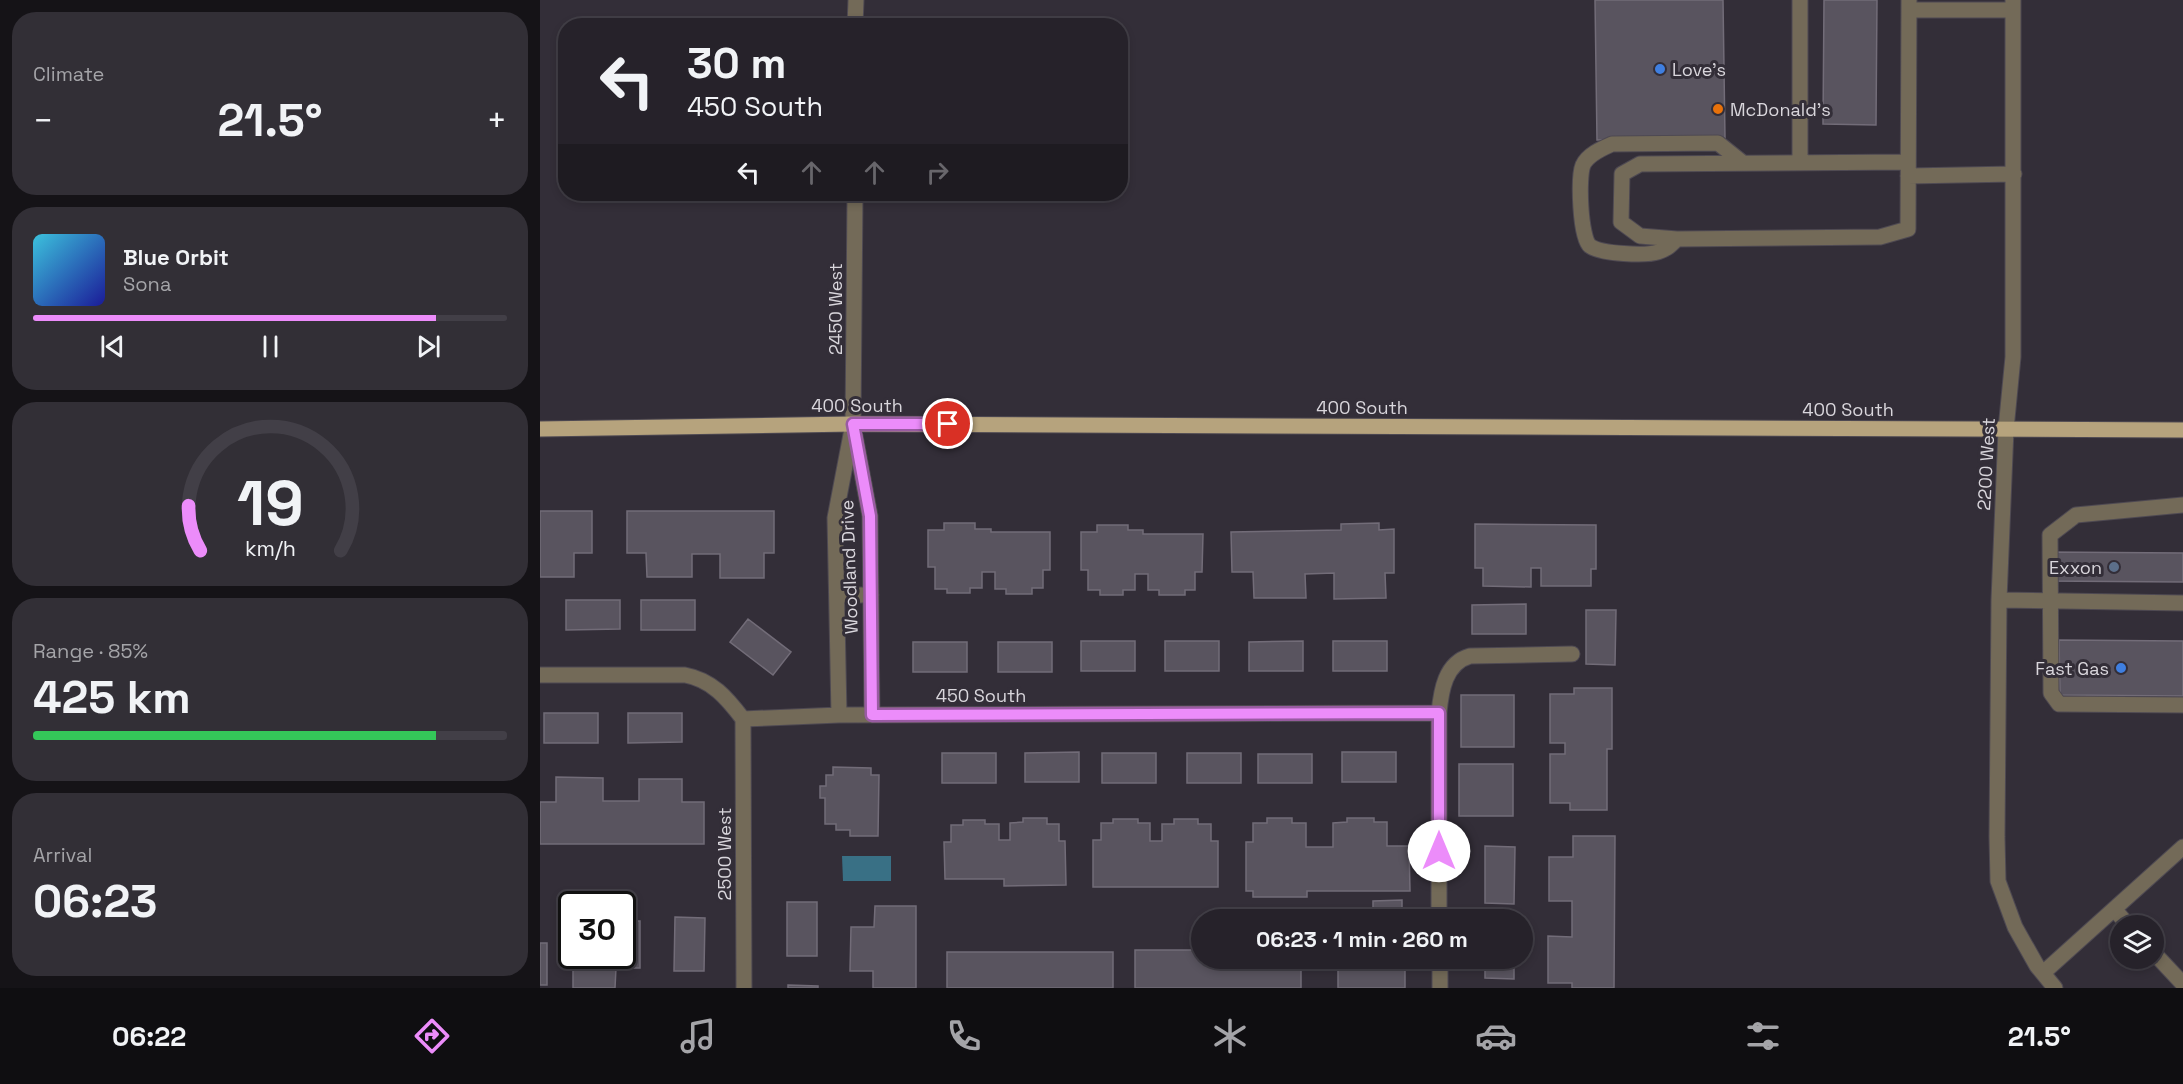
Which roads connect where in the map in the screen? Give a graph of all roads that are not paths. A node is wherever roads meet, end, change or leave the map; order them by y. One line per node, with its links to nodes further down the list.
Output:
1 (856, 0): 5 (street)
2 (1800, 0): 6 (street)
3 (1909, 5): 4 (street); 8 (street)
4 (2013, 5): 9 (street, 2200 West)
5 (855, 18)
6 (1800, 162): 7 (street); 8 (street)
7 (1743, 163): 11 (street); 11 (street)
8 (1908, 169): 9 (street); 11 (street)
9 (2014, 174): 14 (street, 2200 West)
10 (855, 201): 12 (street, 2450 West)
11 (1677, 239)
12 (853, 424): 13 (main road, 400 South); 14 (main road, 400 South); 17 (street, Woodland Drive); 18 (street, Woodland Drive)
13 (540, 429)
14 (2006, 429): 15 (main road, 400 South); 19 (street, 2200 West)
15 (2183, 430)
16 (2183, 505): 20 (street)
17 (837, 595): 18 (street); 26 (street, Woodland Drive)
18 (871, 595): 27 (street, Woodland Drive)
19 (2000, 600): 20 (street); 35 (street, 2200 West)
20 (2050, 601): 21 (street); 24 (street)
21 (2183, 603)
22 (1572, 654): 25 (street)
23 (540, 675): 28 (street)
24 (2183, 705)
25 (1439, 713): 27 (street, 450 South); 30 (street)
26 (839, 715): 27 (street, 450 South); 28 (street, 450 South)
27 (872, 715)
28 (743, 719): 37 (street, 2500 West)
29 (2183, 847): 31 (street)
30 (1439, 909)
31 (2114, 909): 32 (street); 35 (street)
32 (2119, 915)
33 (2164, 964): 36 (street)
34 (1440, 969): 38 (street)
35 (2043, 973): 39 (street, 2200 West)
36 (2183, 984)
37 (744, 988)
38 (1440, 988)
39 (2055, 988)

